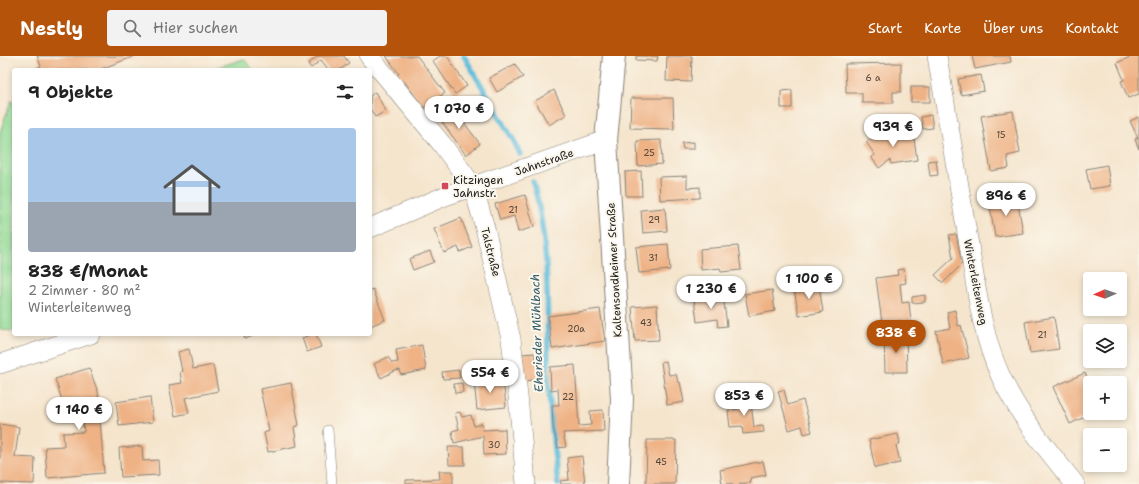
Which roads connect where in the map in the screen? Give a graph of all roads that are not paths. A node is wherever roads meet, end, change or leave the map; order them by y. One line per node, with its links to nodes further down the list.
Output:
1 (369, 56): 5 (street, Talstraße)
2 (614, 56): 4 (main road, Kaltensondheimer Straße)
3 (937, 56): 13 (street, Winterleitenweg)
4 (606, 140): 5 (street, Jahnstraße); 12 (main road, Kaltensondheimer Straße)
5 (473, 186): 6 (street, Jahnstraße); 11 (street, Talstraße)
6 (372, 227)
7 (85, 336): 8 (street)
8 (0, 364)
9 (328, 430): 10 (lane)
10 (332, 484)
11 (526, 484)
12 (618, 484)
13 (1075, 484)

